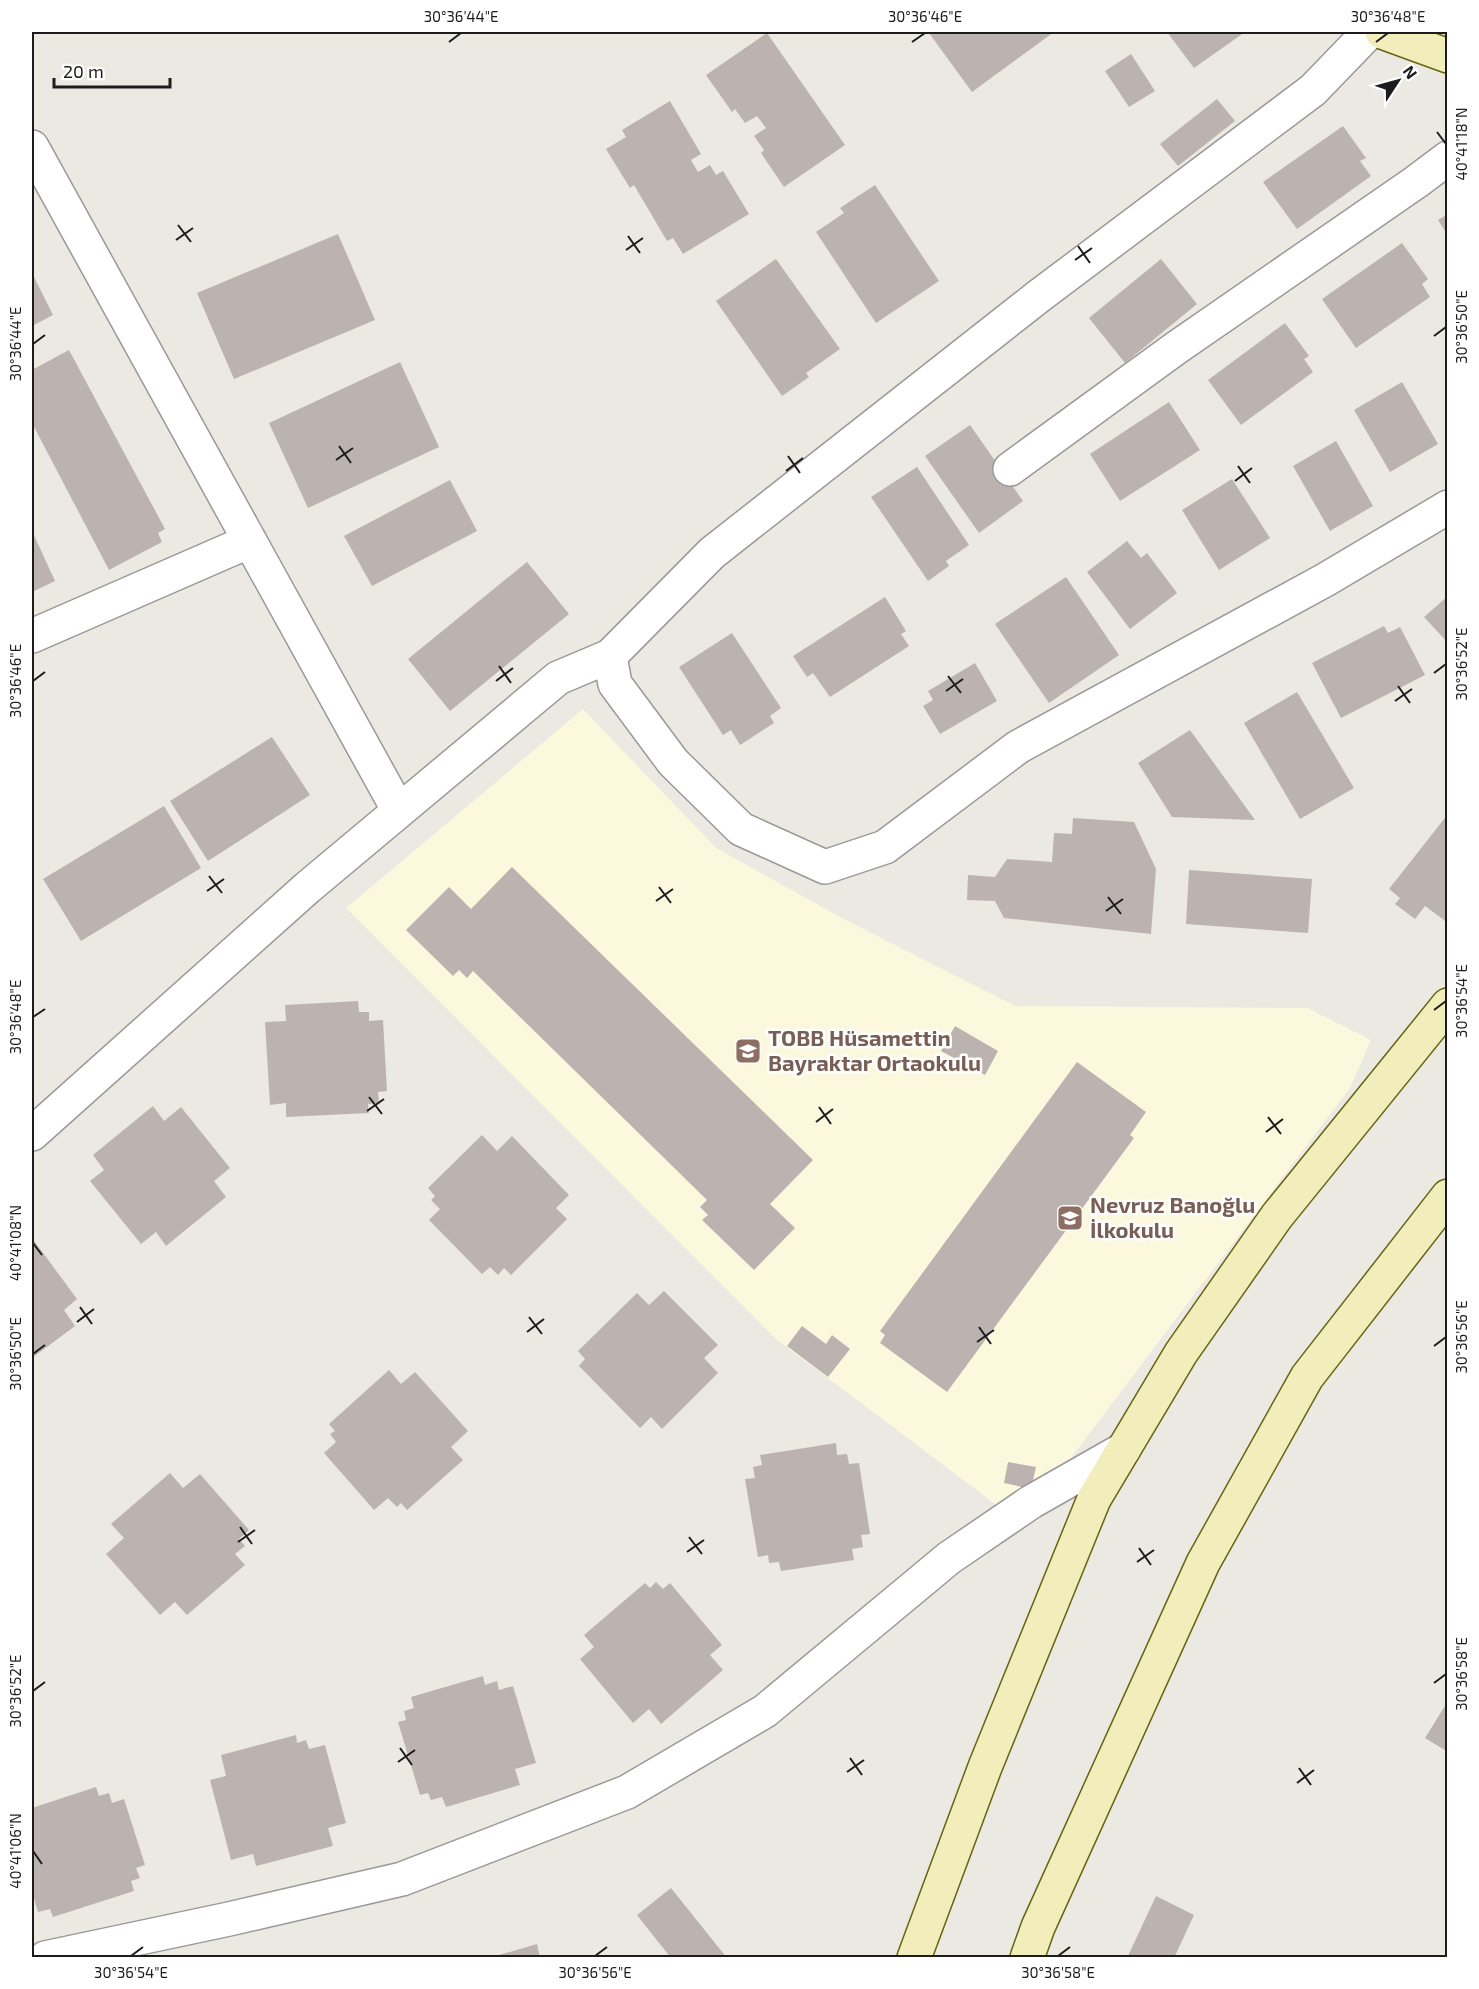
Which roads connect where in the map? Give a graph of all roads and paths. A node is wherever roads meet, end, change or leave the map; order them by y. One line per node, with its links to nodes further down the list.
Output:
1 (1370, 32): 10 (street)
2 (1382, 32): 3 (street)
3 (1448, 56)
4 (32, 147): 8 (street)
5 (1448, 158): 6 (street)
6 (1010, 469)
7 (1448, 507): 10 (street)
8 (250, 541): 9 (street); 11 (street)
9 (32, 636)
10 (610, 656): 11 (street)
11 (399, 811): 13 (street)
12 (1448, 1005): 15 (street)
13 (32, 1134)
14 (1448, 1196): 18 (street)
15 (1124, 1449): 16 (street); 17 (street)
16 (45, 1958)
17 (914, 1958)
18 (1027, 1958)

